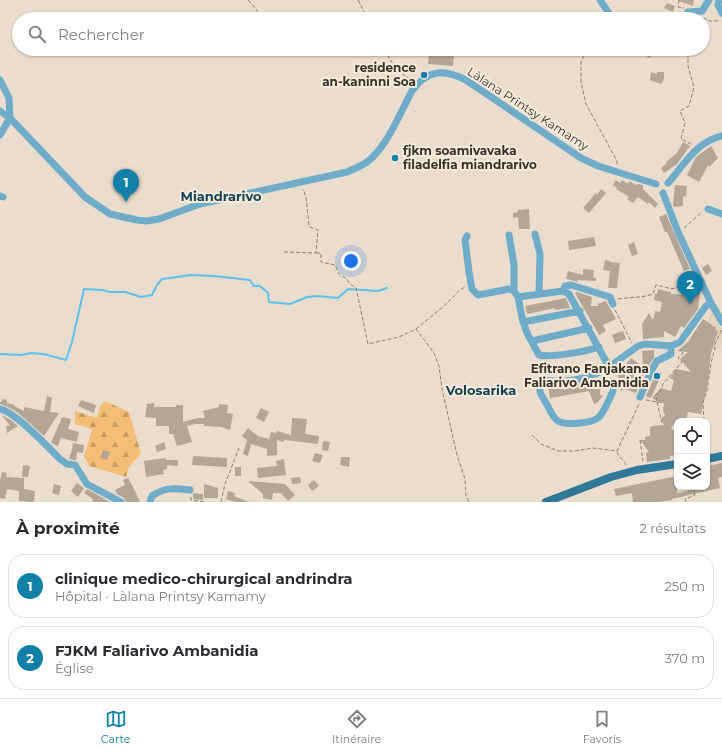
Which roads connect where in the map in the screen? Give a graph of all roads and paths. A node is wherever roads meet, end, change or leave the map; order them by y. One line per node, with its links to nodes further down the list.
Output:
1 (248, 0): 8 (path)
2 (358, 0): 9 (path)
3 (600, 0): 10 (street)
4 (679, 0): 7 (path)
5 (709, 0): 11 (street)
6 (719, 0): 12 (street)
7 (682, 7)
8 (258, 12)
9 (364, 12)
10 (608, 12)
11 (688, 12)
12 (722, 16): 13 (path)
13 (710, 21)
14 (388, 56): 18 (path)
15 (584, 56): 24 (path)
16 (688, 56): 23 (path)
17 (0, 80): 20 (street)
18 (418, 83): 24 (street, Làlana Printsy Kamamy); 25 (street, Làlana Printsy Kamamy)
19 (0, 111): 20 (street, Làlana Printsy Kamamy)
20 (10, 118): 21 (street); 25 (street, Làlana Printsy Kamamy)
21 (0, 135)
22 (722, 136): 23 (street)
23 (698, 148): 26 (street)
24 (618, 173): 27 (street, Làlana Printsy Kamamy)
25 (301, 182): 36 (path)
26 (668, 183): 27 (street); 28 (street)
27 (656, 184): 28 (street)
28 (663, 194): 31 (street)
29 (708, 209): 30 (street); 31 (path)
30 (722, 214)
31 (678, 232): 43 (street)
32 (509, 234): 40 (street)
33 (535, 234): 41 (street)
34 (467, 236): 38 (street)
35 (284, 252): 36 (path)
36 (316, 253): 48 (path)
37 (690, 279): 42 (path)
38 (471, 284): 40 (street); 48 (path)
39 (563, 291): 41 (street); 42 (street); 44 (street)
40 (516, 294): 41 (street); 46 (street)
41 (539, 294)
42 (614, 302): 53 (path)
43 (711, 303): 45 (street); 50 (street)
44 (580, 311): 46 (street); 47 (street)
45 (722, 321): 59 (path)
46 (523, 322): 49 (street)
47 (589, 328): 49 (street); 52 (street)
48 (416, 329): 76 (path)
49 (532, 341): 52 (street)
50 (680, 342): 51 (street); 57 (path)
51 (671, 346): 53 (street); 56 (street)
52 (599, 347): 54 (street)
53 (634, 348): 54 (street)
54 (609, 368): 55 (street)
55 (614, 391)
56 (640, 397)
57 (657, 402): 60 (path); 64 (path)
58 (0, 409): 72 (street)
59 (704, 418)
60 (662, 423)
61 (532, 435): 64 (path)
62 (640, 440): 68 (path)
63 (239, 448): 75 (path)
64 (617, 451): 69 (path)
65 (722, 456): 66 (main road)
66 (710, 458)
67 (674, 464): 68 (main road)
68 (644, 469): 69 (main road)
69 (632, 471): 77 (main road)
70 (190, 490): 73 (street); 74 (path)
71 (694, 490): 78 (path)
72 (121, 502)
73 (150, 502)
74 (205, 502)
75 (220, 502)
76 (469, 502)
77 (546, 502)
78 (686, 502)

